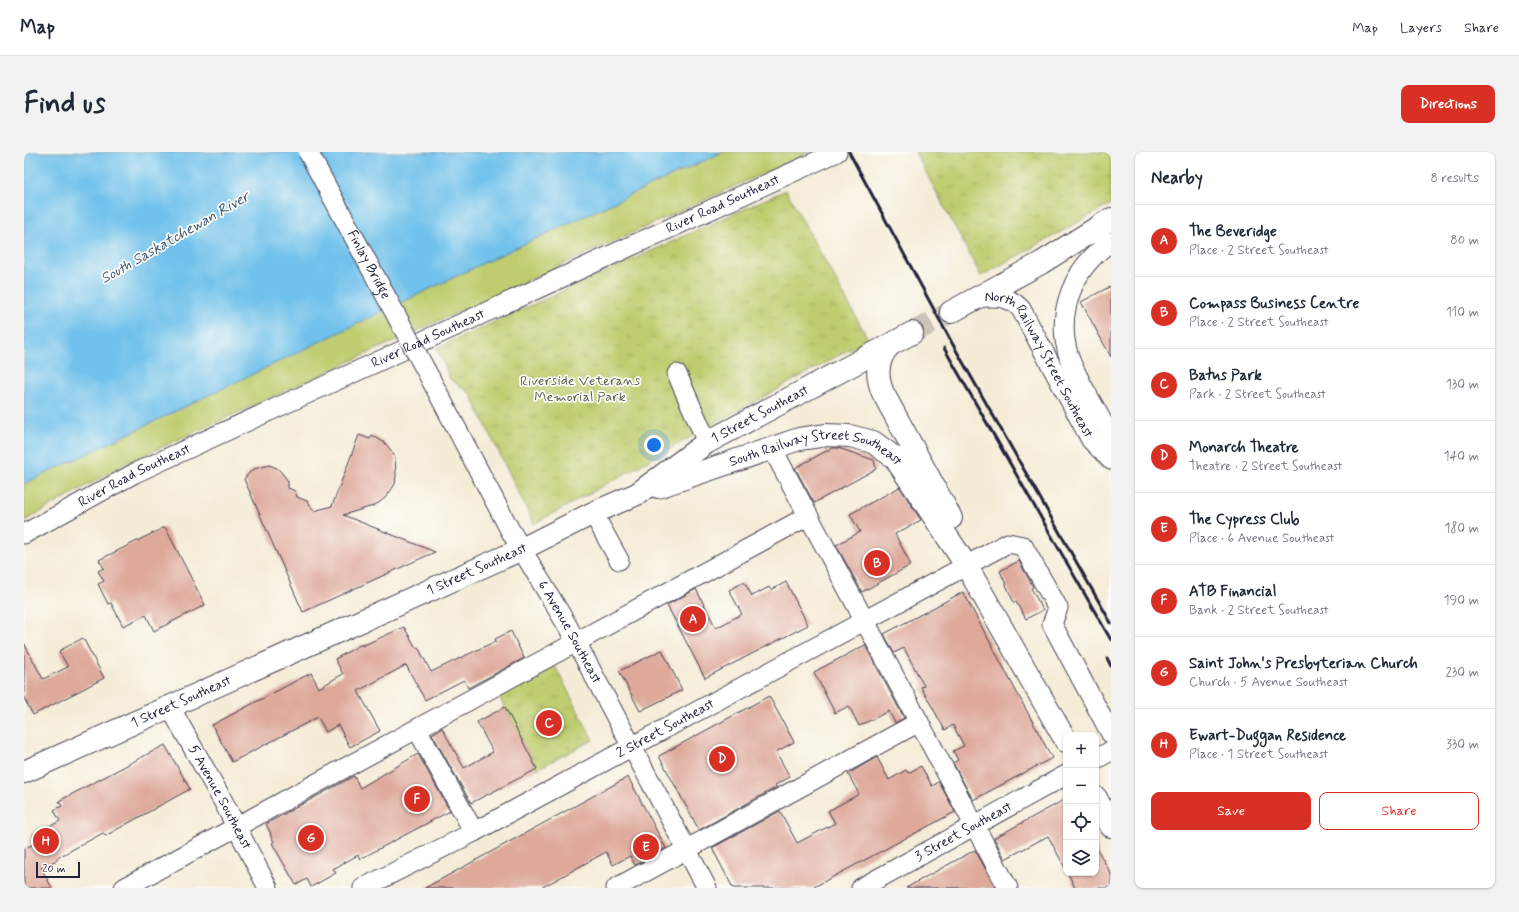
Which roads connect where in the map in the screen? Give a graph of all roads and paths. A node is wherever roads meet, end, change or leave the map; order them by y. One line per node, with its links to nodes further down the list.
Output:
1 (308, 152): 9 (street, Finlay Bridge, bridge)
2 (837, 152): 17 (street, River Road Southeast)
3 (1110, 226): 4 (main road); 11 (street, North Railway Street Southeast)
4 (976, 298): 5 (main road); 13 (street, North Railway Street Southeast)
5 (951, 312)
6 (912, 333): 7 (main road, 1 Street Southeast)
7 (890, 345): 10 (main road, 1 Street Southeast); 20 (main road, South Railway Street Southeast)
8 (677, 374): 10 (street)
9 (430, 378): 18 (street, 6 Avenue Southeast)
10 (706, 443): 14 (main road, 1 Street Southeast)
11 (1111, 446)
12 (772, 448): 14 (main road, South Railway Street Southeast); 16 (street); 20 (main road, South Railway Street Southeast)
13 (1111, 460)
14 (637, 494): 15 (main road, 1 Street Southeast)
15 (593, 513): 18 (main road, 1 Street Southeast); 19 (street)
16 (808, 516): 21 (street); 22 (street)
17 (24, 534)
18 (522, 549): 22 (street, 6 Avenue Southeast); 23 (main road, 1 Street Southeast)
19 (619, 560)
20 (966, 565): 21 (street, 2 Street Southeast); 26 (street, 2 Street Southeast); 27 (main road, South Railway Street Southeast)
21 (864, 620): 24 (street); 28 (street, 2 Street Southeast)
22 (576, 642): 25 (street); 28 (street, 6 Avenue Southeast)
23 (170, 707): 31 (main road, 1 Street Southeast); 36 (street, 5 Avenue Southeast)
24 (919, 722): 34 (street); 38 (street)
25 (416, 729): 36 (street); 37 (street)
26 (1111, 734)
27 (1063, 736)
28 (632, 746): 37 (street, 2 Street Southeast); 38 (street, 6 Avenue Southeast)
29 (1111, 751): 30 (street)
30 (1099, 757)
31 (24, 772)
32 (1063, 777): 34 (street, 3 Street Southeast)
33 (1099, 804): 35 (main road)
34 (975, 826): 46 (street, 3 Street Southeast); 47 (street)
35 (1111, 826)
36 (237, 827): 39 (street); 42 (street, 5 Avenue Southeast)
37 (474, 832): 43 (street, 2 Street Southeast)
38 (686, 850): 44 (street); 45 (street, 6 Avenue Southeast)
39 (156, 870): 40 (street); 41 (street)
40 (124, 888)
41 (144, 888)
42 (268, 888)
43 (363, 888)
44 (616, 888)
45 (707, 888)
46 (861, 888)
47 (1008, 888)

